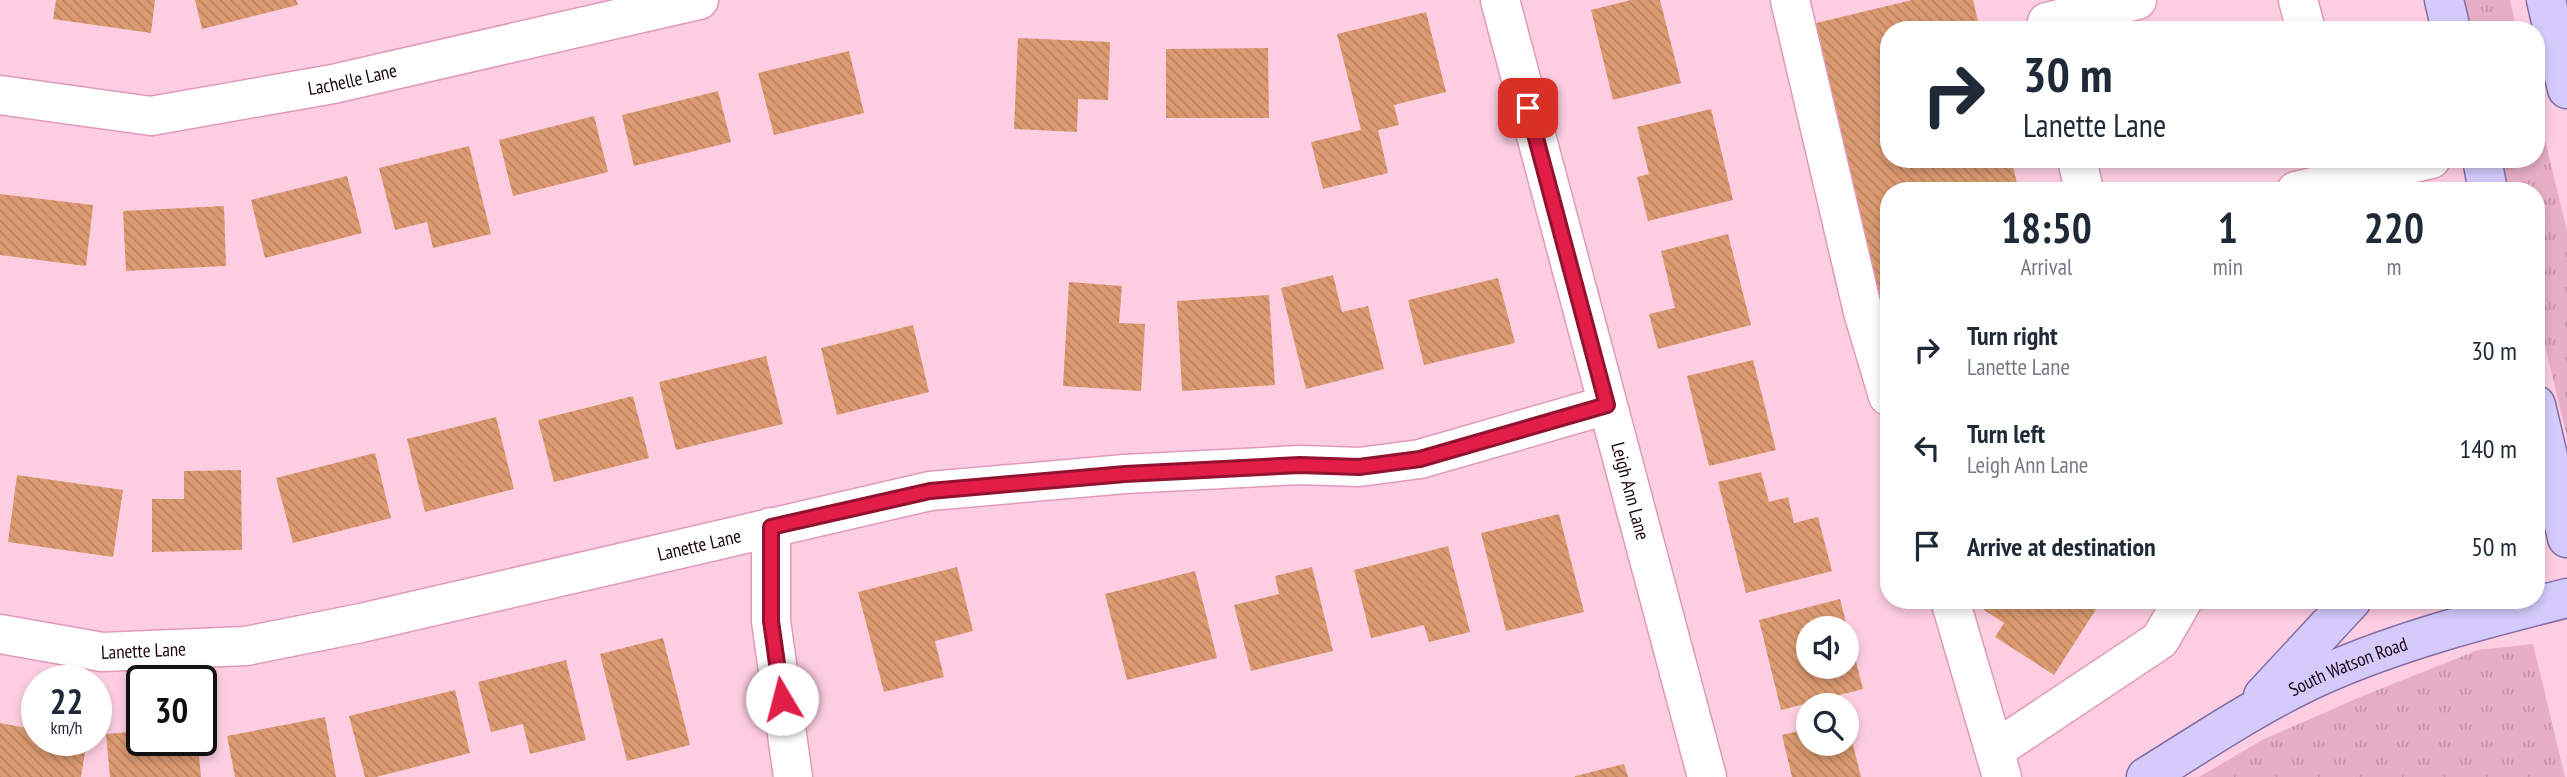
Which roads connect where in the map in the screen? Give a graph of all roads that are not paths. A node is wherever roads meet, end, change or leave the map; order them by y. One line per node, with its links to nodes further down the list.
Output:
1 (699, 0): 12 (street, Lachelle Lane)
2 (1500, 0): 17 (street, Leigh Ann Lane)
3 (1790, 0): 16 (street)
4 (2137, 0): 8 (street)
5 (2298, 0): 9 (street)
6 (2444, 0): 10 (main road)
7 (2546, 0): 11 (main road)
8 (2051, 21)
9 (2304, 21)
10 (2449, 21)
11 (2567, 89)
12 (0, 95)
13 (2386, 168): 14 (street)
14 (2346, 176): 15 (street)
15 (2326, 182)
16 (1880, 369)
17 (1607, 405): 19 (street, Lanette Lane); 31 (street, Leigh Ann Lane)
18 (2545, 444): 20 (main road)
19 (771, 527): 27 (street, Lanette Lane); 30 (street)
20 (2567, 538)
21 (2567, 598): 22 (main road, South Watson Road)
22 (2545, 603)
23 (1953, 609): 29 (street)
24 (2178, 609): 29 (street)
25 (2343, 609): 28 (main road)
26 (2523, 609): 28 (main road, South Watson Road)
27 (0, 634)
28 (2251, 711): 32 (main road, South Watson Road)
29 (1999, 763)
30 (793, 777)
31 (1707, 777)
32 (2146, 777)

